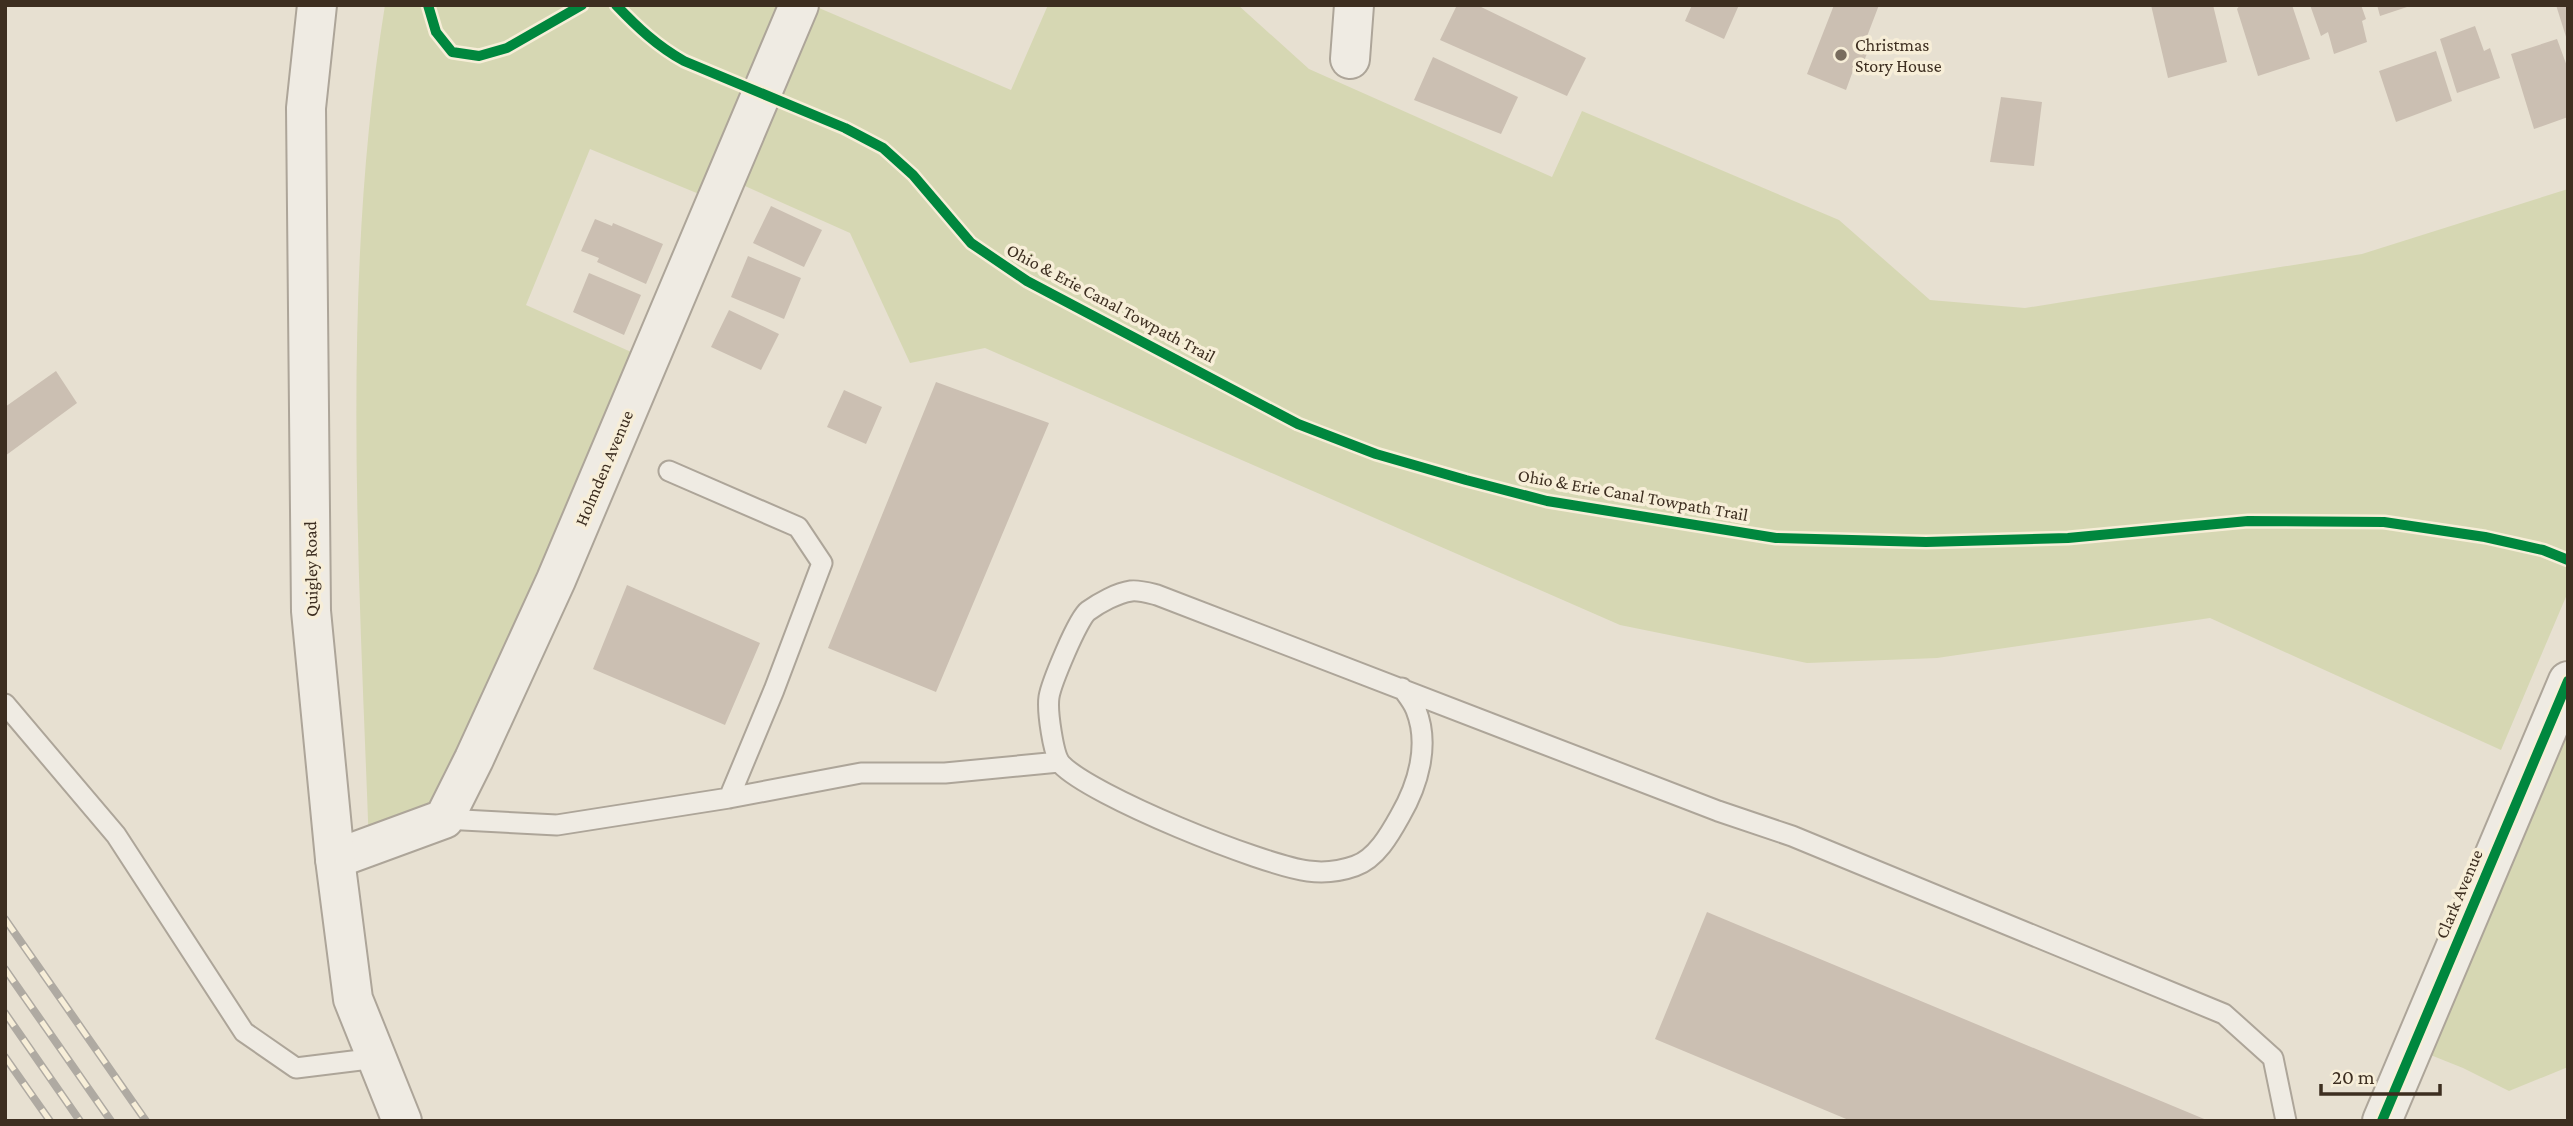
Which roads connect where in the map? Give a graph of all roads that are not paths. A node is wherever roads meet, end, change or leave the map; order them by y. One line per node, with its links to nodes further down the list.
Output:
1 (317, 5): 12 (street, Quigley Road)
2 (799, 5): 11 (street, Holmden Avenue)
3 (1354, 5): 4 (street)
4 (1350, 59)
5 (669, 471): 10 (lane)
6 (2568, 681): 16 (street, Clark Avenue)
7 (1402, 688): 9 (lane); 9 (lane); 15 (lane)
8 (5, 704): 13 (lane)
9 (1059, 762): 10 (lane)
10 (729, 798): 11 (lane)
11 (444, 819): 12 (street)
12 (335, 859): 13 (street, Quigley Road)
13 (377, 1058): 14 (street, Quigley Road)
14 (402, 1121)
15 (2286, 1121)
16 (2382, 1121)

